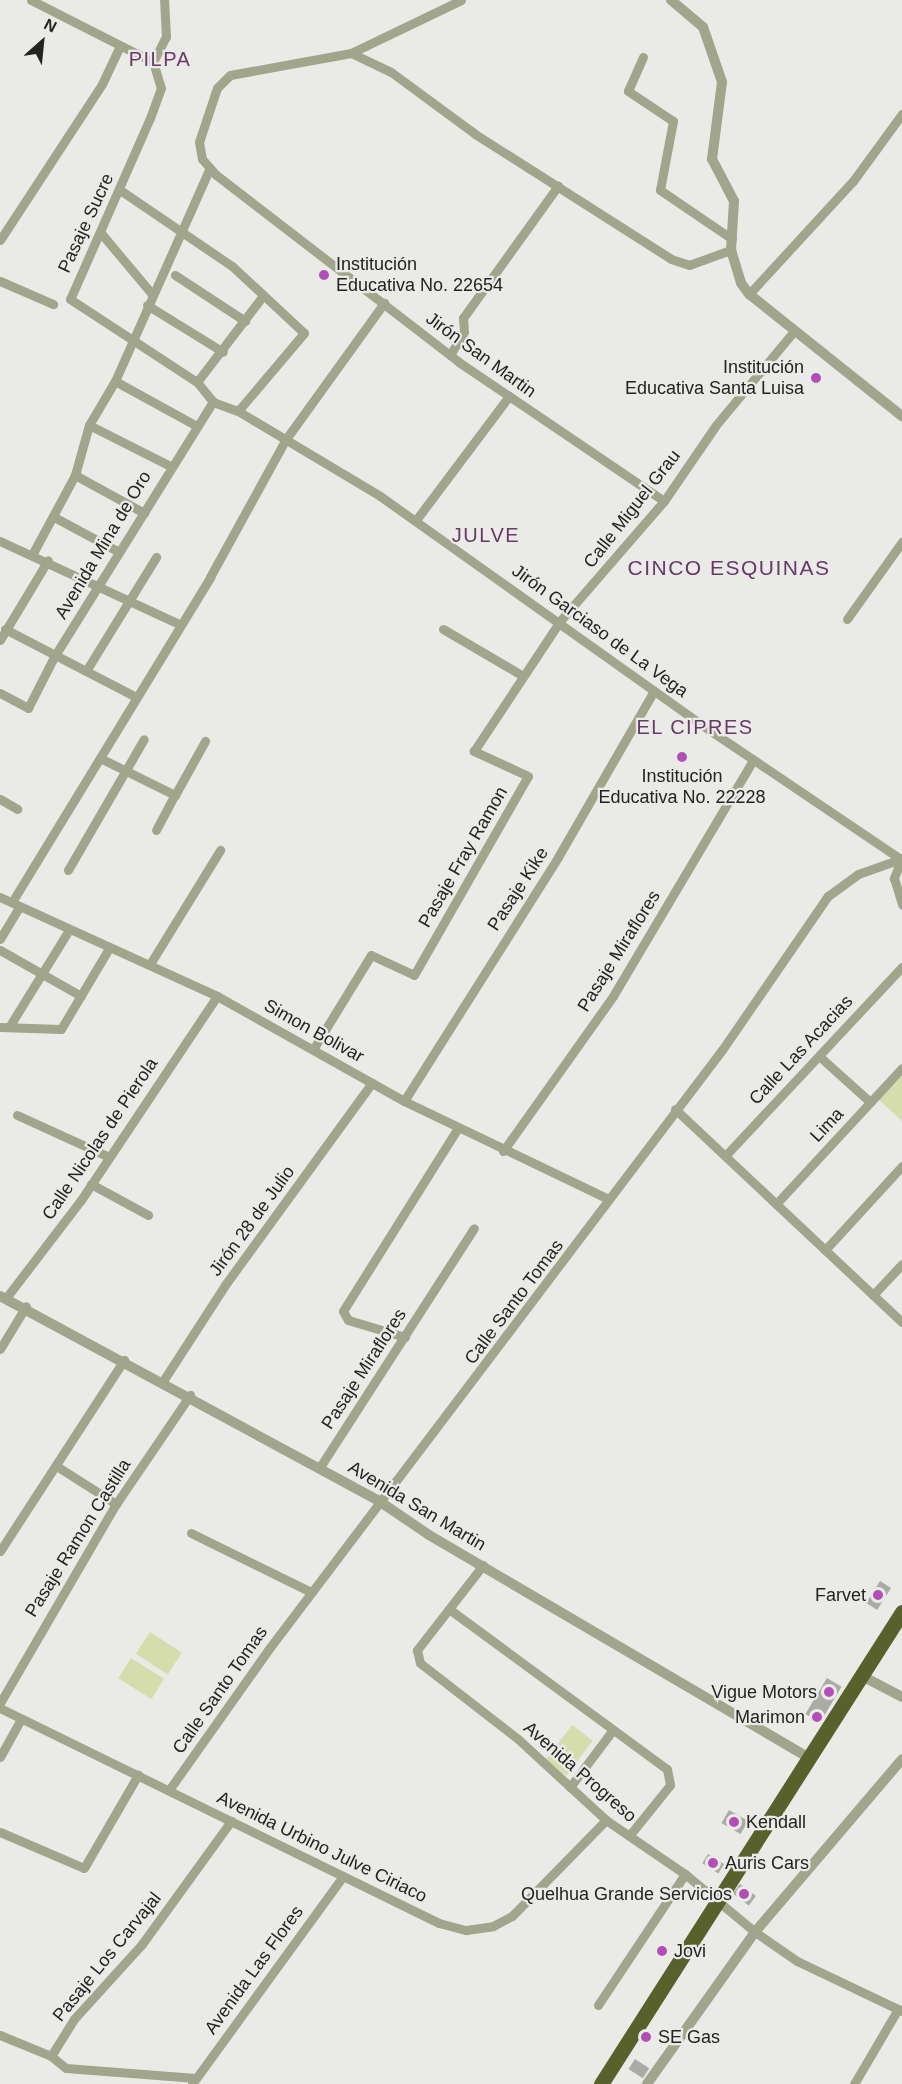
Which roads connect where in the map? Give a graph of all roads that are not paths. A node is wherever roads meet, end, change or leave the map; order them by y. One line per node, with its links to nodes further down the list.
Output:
1 (31, 0): 5 (street)
2 (164, 0): 8 (street)
3 (461, 0): 6 (street)
4 (671, 0): 16 (street)
5 (120, 46): 8 (street); 15 (street)
6 (351, 53): 10 (street); 11 (street)
7 (643, 57): 16 (street)
8 (153, 62): 12 (street, Pasaje Sucre)
9 (902, 114): 20 (street)
10 (210, 168): 14 (street); 22 (street, Jirón San Martin)
11 (558, 186): 16 (street); 29 (street)
12 (120, 190): 13 (street, Pasaje Sucre); 14 (street)
13 (100, 232): 19 (street); 27 (street, Pasaje Sucre)
14 (180, 234): 19 (street); 21 (street)
15 (0, 240)
16 (732, 245): 20 (street)
17 (175, 276): 25 (street)
18 (0, 281): 23 (street)
19 (152, 294): 24 (street)
20 (749, 294): 26 (street)
21 (262, 297): 25 (street); 34 (street)
22 (384, 303): 29 (street, Jirón San Martin); 38 (street)
23 (53, 304)
24 (147, 305): 27 (street); 28 (street)
25 (245, 321): 28 (street)
26 (794, 331): 35 (street); 41 (street, Calle Miguel Grau)
27 (132, 338): 30 (street); 31 (street, Pasaje Sucre)
28 (223, 352): 31 (street)
29 (450, 355): 32 (street, Jirón San Martin)
30 (116, 381): 36 (street); 37 (street)
31 (197, 382): 33 (street, Pasaje Sucre)
32 (509, 396): 41 (street, Jirón San Martin); 44 (street)
33 (213, 402): 34 (street, Jirón Garciaso de La Vega); 37 (street, Avenida Mina de Oro)
34 (238, 411): 38 (street, Jirón Garciaso de La Vega)
35 (902, 416)
36 (89, 425): 39 (street); 40 (street)
37 (195, 425): 39 (street, Avenida Mina de Oro)
38 (286, 439): 44 (street, Jirón Garciaso de La Vega); 55 (street)
39 (170, 466): 42 (street, Avenida Mina de Oro)
40 (75, 475): 42 (street); 43 (street)
41 (664, 501): 54 (street, Calle Miguel Grau)
42 (144, 513): 47 (street, Avenida Mina de Oro)
43 (54, 517): 47 (street); 48 (street)
44 (416, 520): 54 (street, Jirón Garciaso de La Vega)
45 (0, 541): 48 (street)
46 (902, 542): 53 (street)
47 (119, 552): 51 (street, Avenida Mina de Oro)
48 (33, 553): 50 (street)
49 (156, 557): 52 (street)
50 (48, 560): 51 (street); 57 (street)
51 (98, 585): 52 (street); 59 (street, Avenida Mina de Oro)
52 (128, 602): 55 (street); 60 (street)
53 (847, 619)
54 (560, 621): 61 (street, Pasaje Fray Ramon); 62 (street, Jirón Garciaso de La Vega)
55 (179, 624): 64 (street)
56 (443, 629): 61 (street)
57 (5, 630): 58 (street); 59 (street)
58 (0, 639)
59 (54, 657): 60 (street); 63 (street, Avenida Mina de Oro)
60 (86, 671): 64 (street)
61 (523, 676): 90 (street, Pasaje Fray Ramon)
62 (654, 692): 68 (street, Jirón Garciaso de La Vega); 94 (street, Pasaje Kike)
63 (0, 693)
64 (134, 696): 67 (street)
65 (144, 739): 69 (street)
66 (205, 741): 70 (street)
67 (100, 758): 69 (street); 78 (street)
68 (753, 760): 75 (street, Jirón Garciaso de La Vega); 99 (street, Pasaje Miraflores)
69 (126, 771): 70 (street); 76 (street)
70 (175, 795): 73 (street)
71 (0, 799): 72 (street)
72 (17, 809)
73 (156, 830)
74 (220, 850): 84 (street)
75 (902, 858): 79 (street); 96 (street, Calle Santo Tomas)
76 (68, 870)
77 (0, 897): 78 (street, Simon Bolivar)
78 (15, 905): 80 (street, Simon Bolivar); 81 (street)
79 (902, 905)
80 (69, 930): 82 (street, Simon Bolivar); 86 (street)
81 (0, 939)
82 (109, 948): 84 (street, Simon Bolivar); 87 (street)
83 (0, 950): 86 (street)
84 (150, 964): 88 (street, Simon Bolivar)
85 (902, 967): 91 (street, Calle Las Acacias)
86 (43, 974): 87 (street); 89 (street)
87 (81, 996): 89 (street)
88 (217, 996): 90 (street, Simon Bolivar); 101 (street, Calle Nicolas de Pierola)
89 (4, 1027)
90 (314, 1048): 93 (street, Simon Bolivar)
91 (819, 1056): 95 (street); 100 (street, Calle Las Acacias)
92 (902, 1068): 95 (street, Lima)
93 (372, 1083): 94 (street, Simon Bolivar); 117 (street, Jirón 28 de Julio)
94 (404, 1101): 98 (street, Simon Bolivar)
95 (870, 1102): 105 (street, Lima)
96 (675, 1109): 100 (street); 104 (street, Calle Santo Tomas)
97 (17, 1115): 101 (street)
98 (458, 1128): 99 (street, Simon Bolivar); 114 (street)
99 (503, 1151): 104 (street, Simon Bolivar)
100 (725, 1156): 105 (street)
101 (109, 1157): 103 (street, Calle Nicolas de Pierola)
102 (902, 1166): 108 (street)
103 (91, 1184): 106 (street); 111 (street, Calle Nicolas de Pierola)
104 (609, 1199): 121 (street, Calle Santo Tomas)
105 (776, 1204): 108 (street)
106 (148, 1215)
107 (474, 1228): 114 (street, Pasaje Miraflores)
108 (825, 1250): 110 (street)
109 (902, 1264): 110 (street)
110 (873, 1295): 113 (street)
111 (3, 1297): 112 (street, Avenida San Martin)
112 (26, 1306): 115 (street); 116 (street, Avenida San Martin)
113 (902, 1322)
114 (405, 1337): 120 (street, Pasaje Miraflores)
115 (0, 1349)
116 (124, 1360): 117 (street, Avenida San Martin); 119 (street)
117 (163, 1381): 118 (street, Avenida San Martin)
118 (190, 1395): 120 (street, Avenida San Martin); 122 (street, Pasaje Ramon Castilla)
119 (58, 1467): 122 (street); 124 (street)
120 (320, 1467): 121 (street, Avenida San Martin)
121 (379, 1501): 125 (street, Avenida San Martin); 126 (street, Calle Santo Tomas)
122 (116, 1504): 131 (street, Pasaje Ramon Castilla)
123 (191, 1533): 126 (street)
124 (0, 1551)
125 (483, 1565): 127 (street); 136 (street, Avenida San Martin)
126 (311, 1592): 140 (street, Calle Santo Tomas)
127 (449, 1609): 134 (street); 139 (street, Avenida Progreso)
128 (902, 1612): 129 (highway)
129 (862, 1676): 130 (street); 136 (highway)
130 (902, 1697)
131 (0, 1703)
132 (0, 1708): 133 (street, Avenida Urbino Julve Ciriaco)
133 (21, 1719): 135 (street); 138 (street, Avenida Urbino Julve Ciriaco)
134 (612, 1731): 139 (street); 144 (street)
135 (0, 1757)
136 (809, 1758): 147 (highway)
137 (902, 1759): 148 (street)
138 (138, 1775): 140 (street, Avenida Urbino Julve Ciriaco); 143 (street)
139 (570, 1787): 141 (street, Avenida Progreso)
140 (169, 1790): 142 (street, Avenida Urbino Julve Ciriaco)
141 (606, 1820): 144 (street, Avenida Progreso); 146 (street, Avenida Urbino Julve Ciriaco)
142 (231, 1821): 146 (street, Avenida Urbino Julve Ciriaco); 152 (street, Pasaje Los Carvajal)
143 (0, 1832)
144 (629, 1836): 145 (street, Avenida Progreso)
145 (685, 1874): 147 (street, Avenida Progreso); 149 (street)
146 (343, 1876): 153 (street, Avenida Las Flores)
147 (719, 1902): 148 (street, Avenida Progreso); 154 (highway)
148 (755, 1932): 150 (street, Avenida Progreso); 155 (street)
149 (598, 2005)
150 (900, 2010): 156 (street)
151 (0, 2035): 152 (street)
152 (51, 2056): 153 (street)
153 (194, 2081)
154 (601, 2084)
155 (647, 2084)
156 (854, 2084)

